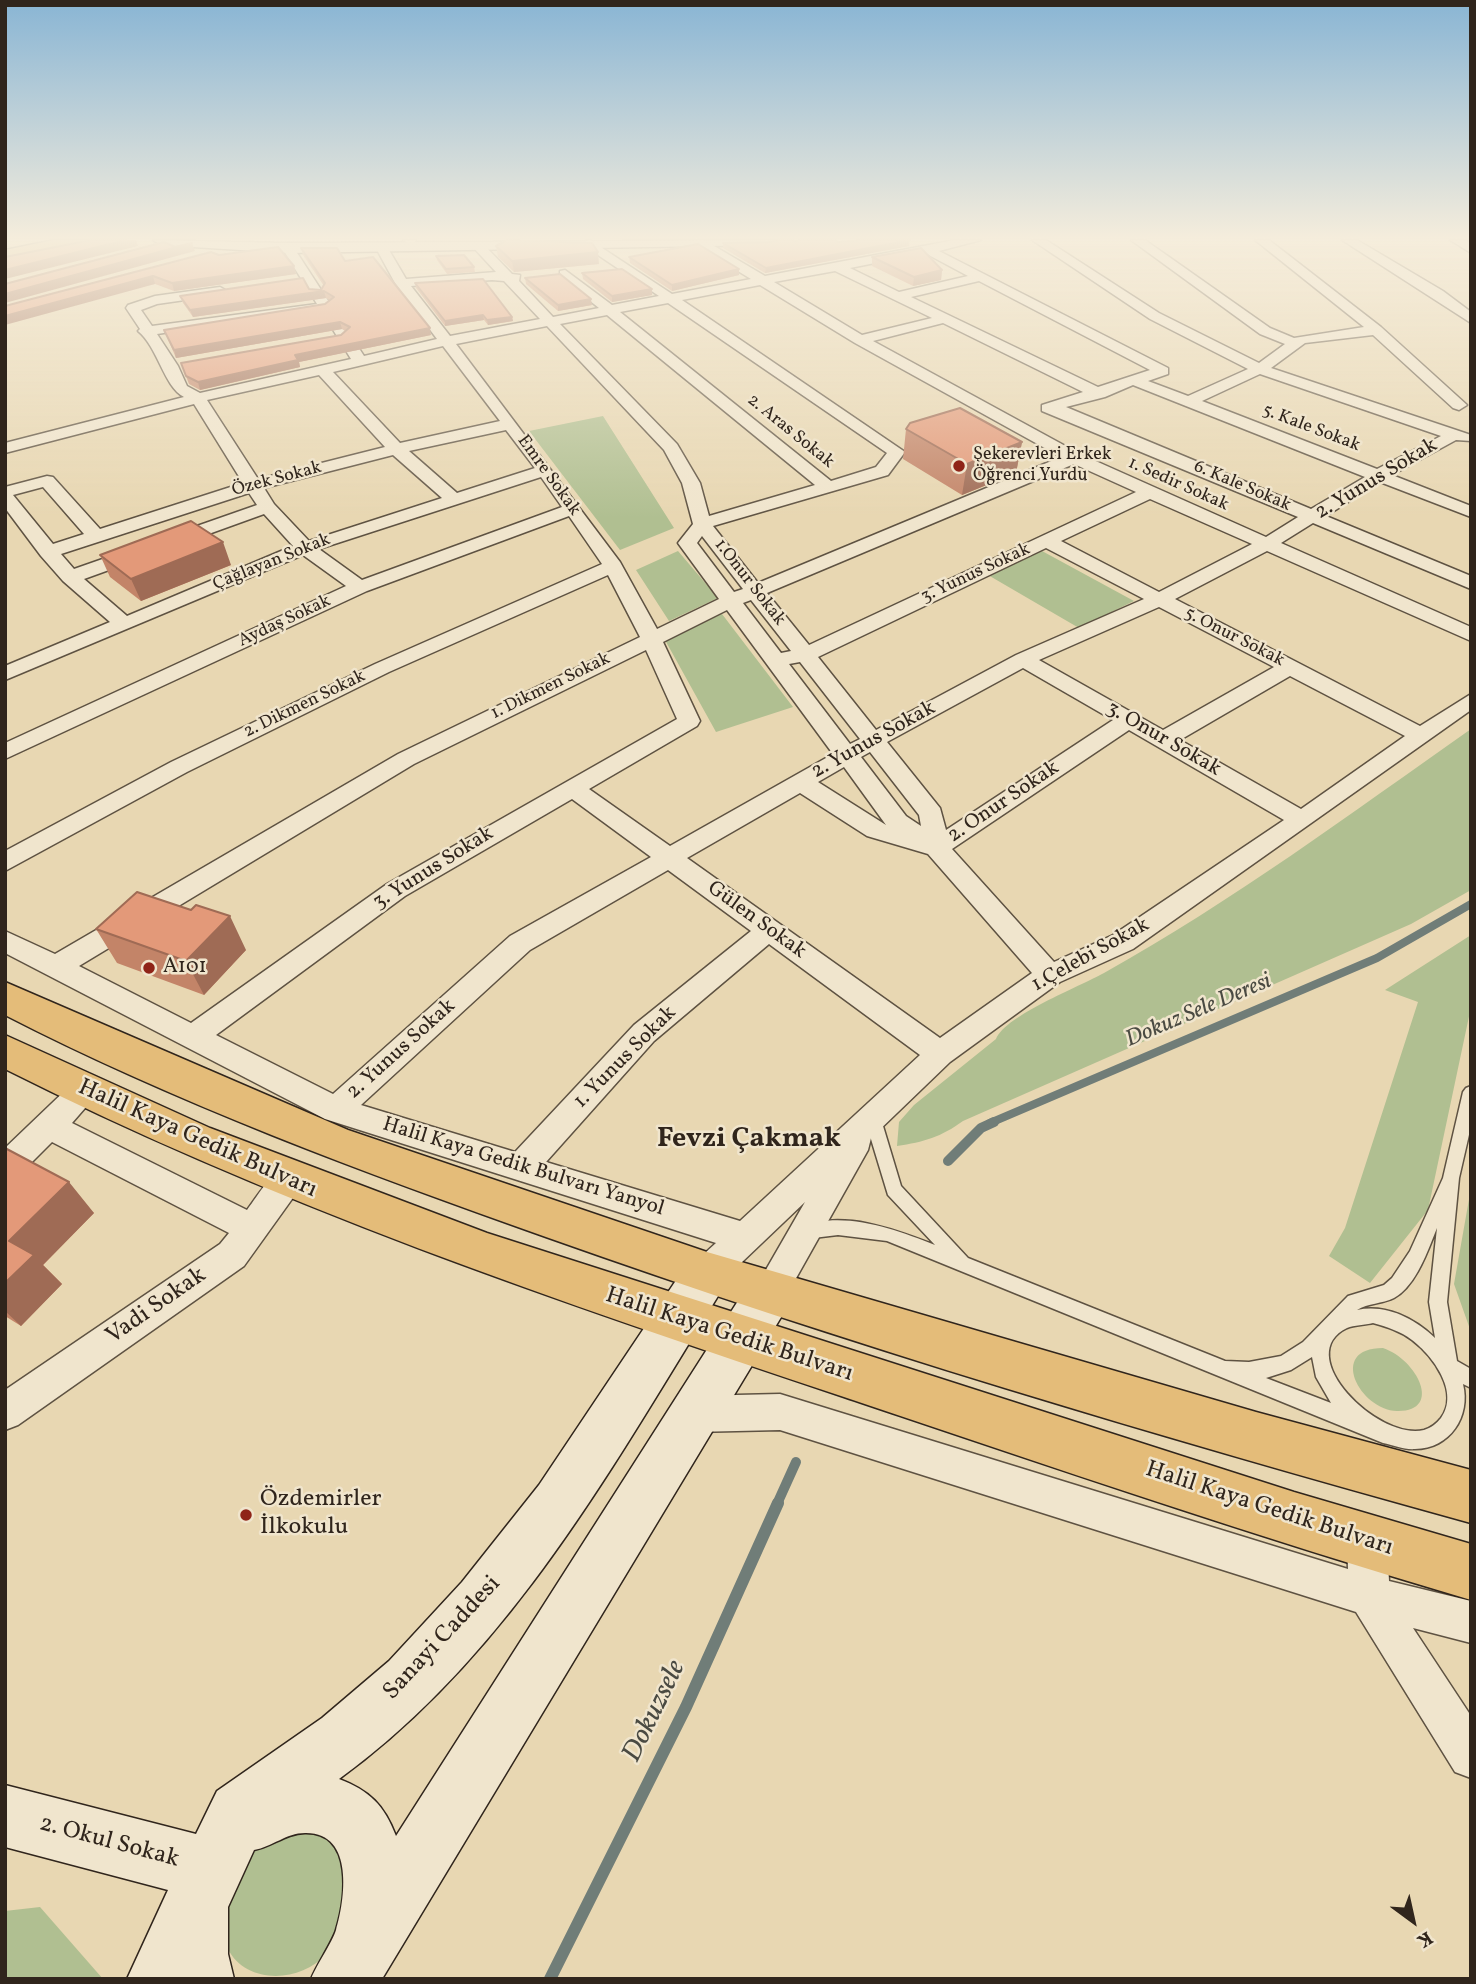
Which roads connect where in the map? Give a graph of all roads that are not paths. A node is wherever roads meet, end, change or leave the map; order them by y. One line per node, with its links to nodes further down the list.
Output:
1 (146, 333): 24 (street)
2 (334, 333): 19 (street)
3 (440, 333): 17 (street, Emre Sokak)
4 (492, 333): 17 (street)
5 (558, 333): 46 (street)
6 (637, 333): 38 (street, 2. Aras Sokak)
7 (721, 333): 38 (street)
8 (848, 333): 16 (street, 1. Sedir Sokak)
9 (890, 333): 16 (street)
10 (972, 333): 23 (street)
11 (1089, 333): 22 (street)
12 (1183, 333): 21 (street)
13 (1269, 333): 18 (street)
14 (1354, 333): 18 (street)
15 (1379, 333): 26 (street)
16 (860, 340): 28 (street, 1. Sedir Sokak)
17 (447, 341): 19 (street); 29 (street, Emre Sokak)
18 (1297, 344): 21 (street)
19 (359, 360): 20 (street)
20 (322, 369): 24 (street); 33 (street)
21 (1260, 369): 25 (street); 30 (street)
22 (1138, 382): 23 (street); 25 (street, 5. Kale Sokak)
23 (1100, 394): 27 (street)
24 (198, 398): 32 (street); 37 (street)
25 (1188, 402): 36 (street, 5. Kale Sokak)
26 (1465, 405): 30 (street)
27 (1052, 407): 28 (street); 45 (street, 6. Kale Sokak)
28 (1002, 418): 34 (street, 1. Sedir Sokak)
29 (510, 424): 33 (street, Özek Sokak); 35 (street, Emre Sokak)
30 (1424, 425): 31 (street)
31 (1462, 437): 36 (street, 2. Yunus Sokak)
32 (5, 448)
33 (396, 449): 37 (street, Özek Sokak); 41 (street)
34 (1074, 458): 39 (street, 1. Sedir Sokak); 56 (street, 1. Dikmen Sokak)
35 (545, 470): 41 (street, Çağlayan Sokak); 43 (street, Emre Sokak)
36 (1378, 476): 44 (street, 5. Kale Sokak); 45 (street, 2. Yunus Sokak)
37 (252, 486): 42 (street); 47 (street, Özek Sokak)
38 (828, 488): 46 (street)
39 (1148, 493): 48 (street, 3. Yunus Sokak); 49 (street, 1. Sedir Sokak)
40 (5, 494): 47 (street); 51 (street)
41 (454, 499): 50 (street, Çağlayan Sokak)
42 (267, 508): 50 (street); 53 (street)
43 (572, 509): 52 (street, Emre Sokak); 55 (street, Aydaş Sokak)
44 (1471, 512)
45 (1314, 517): 49 (street, 2. Yunus Sokak); 54 (street, 6. Kale Sokak)
46 (702, 524): 56 (street, 1.Onur Sokak); 58 (street, 1.Onur Sokak)
47 (96, 536): 51 (street, Özek Sokak)
48 (1047, 541): 57 (street, 5. Onur Sokak); 62 (street, 3. Yunus Sokak)
49 (1265, 545): 57 (street, 2. Yunus Sokak); 60 (street, 1. Sedir Sokak)
50 (305, 548): 55 (street); 59 (street, Çağlayan Sokak)
51 (48, 552): 53 (street)
52 (613, 566): 61 (street, Emre Sokak); 80 (street, 2. Dikmen Sokak)
53 (70, 577): 59 (street)
54 (1471, 583)
55 (360, 587): 73 (street, Aydaş Sokak)
56 (755, 590): 58 (street, 1. Dikmen Sokak); 62 (street, 1.Onur Sokak)
57 (1160, 599): 63 (street, 2. Yunus Sokak); 65 (street, 5. Onur Sokak)
58 (731, 601): 61 (street, 1. Dikmen Sokak); 64 (street, 1.Onur Sokak)
59 (124, 624): 66 (street, Çağlayan Sokak)
60 (1471, 635)
61 (651, 638): 69 (street, Emre Sokak); 83 (street, 1. Dikmen Sokak)
62 (805, 654): 64 (street, 3. Yunus Sokak); 71 (street, 1.Onur Sokak)
63 (1023, 659): 68 (street, 3. Onur Sokak); 71 (street, 2. Yunus Sokak)
64 (778, 661): 74 (street, 1.Onur Sokak)
65 (1290, 667): 70 (street, 5. Onur Sokak); 72 (street)
66 (5, 674)
67 (1471, 700): 70 (street, 1.Çelebi Sokak)
68 (1128, 720): 72 (street, 3. Onur Sokak); 78 (street, 2. Onur Sokak)
69 (689, 721): 76 (street, 3. Yunus Sokak)
70 (1421, 735): 77 (street, 1.Çelebi Sokak)
71 (876, 739): 74 (street, 2. Yunus Sokak); 78 (street, 1.Onur Sokak)
72 (1163, 740): 77 (street, 3. Onur Sokak)
73 (5, 752)
74 (849, 755): 75 (street, 2. Yunus Sokak); 78 (street, 1.Onur Sokak)
75 (800, 782): 78 (street, 2. Onur Sokak); 79 (street, 2. Yunus Sokak)
76 (571, 787): 79 (street, Gülen Sokak); 86 (street, 3. Yunus Sokak)
77 (1302, 820): 84 (street, 1.Çelebi Sokak)
78 (937, 848): 84 (street, 1.Onur Sokak)
79 (669, 858): 81 (street, Gülen Sokak); 91 (street, 2. Yunus Sokak)
80 (5, 862)
81 (769, 930): 88 (street, Gülen Sokak); 94 (street, 1. Yunus Sokak)
82 (5, 941): 83 (street, Halil Kaya Gedik Bulvarı Yanyol)
83 (54, 968): 86 (street, Halil Kaya Gedik Bulvarı Yanyol)
84 (1050, 975): 88 (street, 1.Çelebi Sokak)
85 (5, 997): 100 (main road)
86 (192, 1037): 91 (street, Halil Kaya Gedik Bulvarı Yanyol)
87 (5, 1051): 89 (main road, Halil Kaya Gedik Bulvarı)
88 (940, 1054): 92 (street, 1.Çelebi Sokak)
89 (84, 1092): 93 (street); 97 (main road, Halil Kaya Gedik Bulvarı)
90 (1471, 1092): 96 (lane)
91 (336, 1110): 94 (street, Halil Kaya Gedik Bulvarı Yanyol)
92 (872, 1115): 99 (street); 100 (street, 1.Çelebi Sokak); 101 (lane)
93 (48, 1125): 95 (street); 98 (street)
94 (522, 1166): 100 (street, Halil Kaya Gedik Bulvarı Yanyol)
95 (5, 1168)
96 (1451, 1178): 104 (lane); 106 (lane)
97 (289, 1181): 98 (street, Vadi Sokak); 103 (main road, Halil Kaya Gedik Bulvarı)
98 (252, 1229): 109 (street, Vadi Sokak)
99 (805, 1232): 101 (lane); 102 (street)
100 (726, 1255): 102 (main road); 103 (street, Sanayi Caddesi)
101 (969, 1268): 107 (lane)
102 (769, 1294): 105 (street); 112 (main road)
103 (677, 1321): 105 (main road, Halil Kaya Gedik Bulvarı); 119 (street, Sanayi Caddesi)
104 (1332, 1328): 106 (lane); 107 (lane); 111 (lane)
105 (740, 1340): 110 (street); 113 (main road, Halil Kaya Gedik Bulvarı)
106 (1449, 1366): 108 (lane); 111 (lane)
107 (1225, 1370): 111 (lane)
108 (1471, 1379)
109 (5, 1412)
110 (693, 1414): 115 (street); 120 (street)
111 (1375, 1430)
112 (1471, 1497)
113 (1367, 1542): 114 (main road, Halil Kaya Gedik Bulvarı); 115 (street)
114 (1471, 1572)
115 (1369, 1596): 116 (street); 117 (street)
116 (1471, 1622)
117 (1471, 1756)
118 (9, 1820): 119 (street, 2. Okul Sokak)
119 (212, 1870): 120 (street); 121 (street, Sanayi Caddesi); 122 (street)
120 (346, 1973)
121 (160, 1979)
122 (201, 1979)

